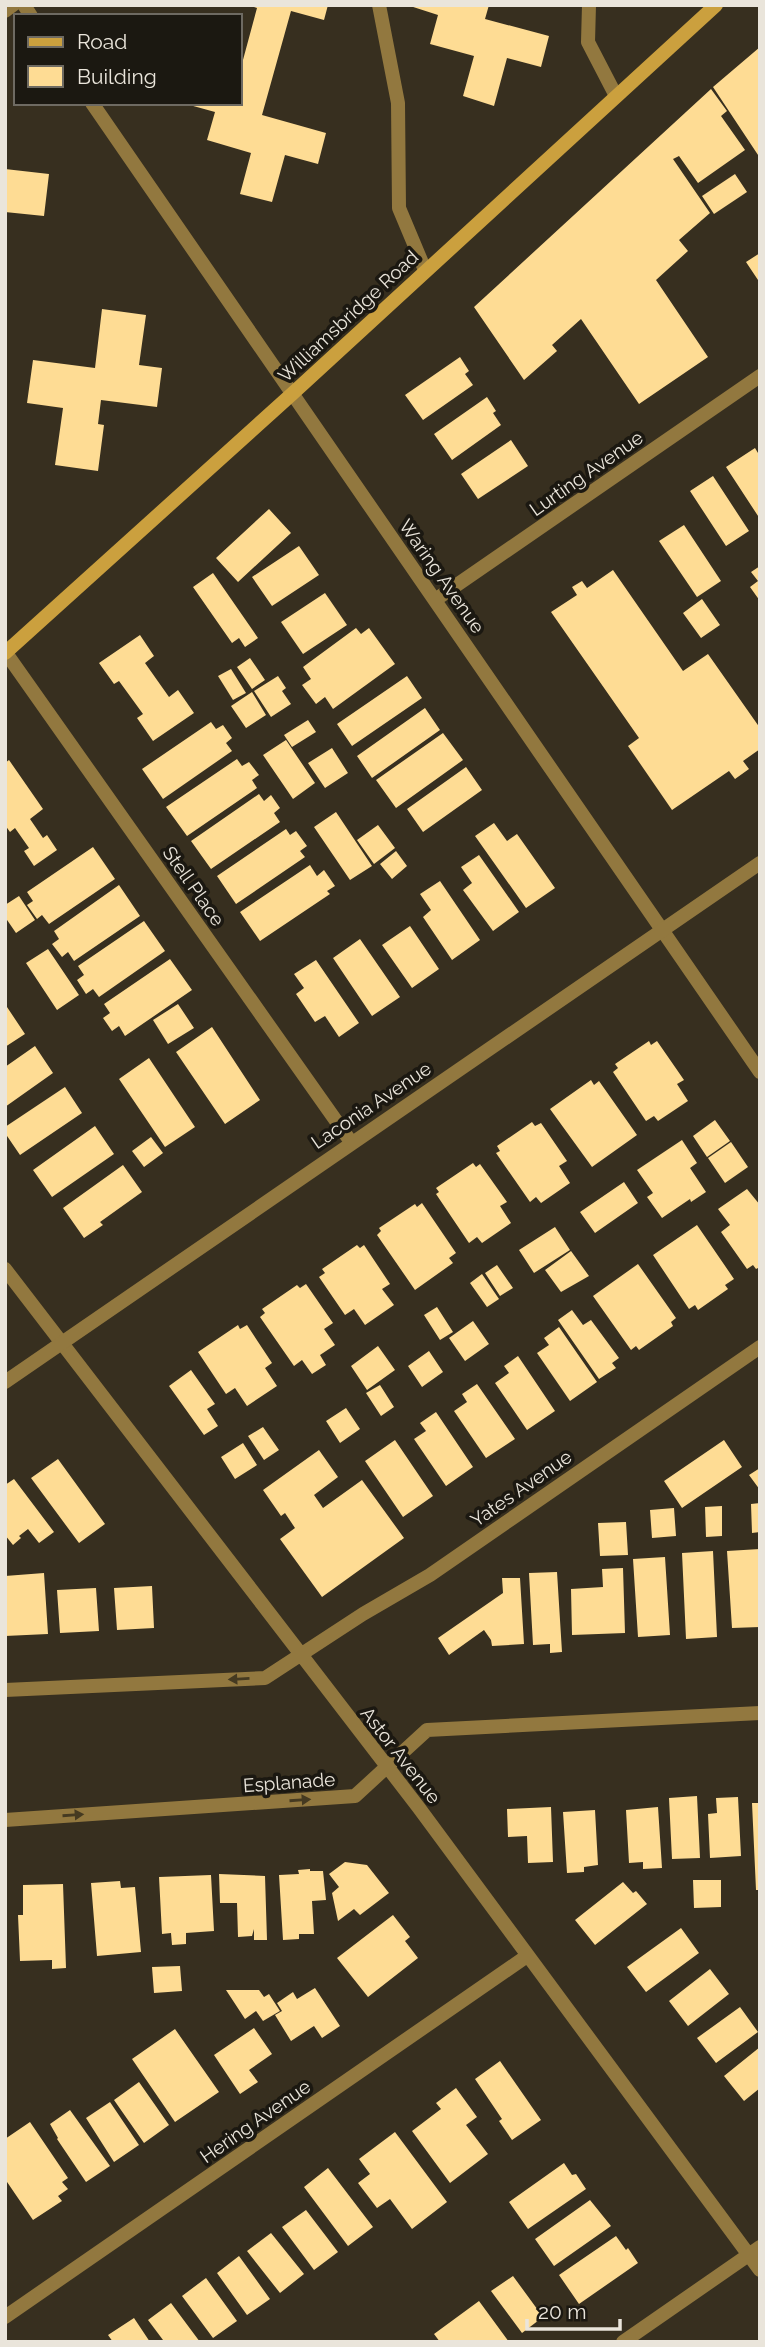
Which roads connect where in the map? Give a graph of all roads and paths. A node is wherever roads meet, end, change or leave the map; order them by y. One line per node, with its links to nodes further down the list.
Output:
1 (13, 5): 5 (street)
2 (379, 5): 8 (street)
3 (589, 5): 6 (street)
4 (716, 5): 6 (main road, Williamsbridge Road)
5 (5, 10)
6 (615, 96): 8 (main road, Williamsbridge Road)
7 (93, 105): 10 (street, Waring Avenue)
8 (425, 270): 10 (main road, Williamsbridge Road)
9 (760, 376): 11 (street, Lurting Avenue)
10 (292, 394): 11 (street, Waring Avenue); 12 (main road, Williamsbridge Road)
11 (435, 600): 14 (street, Waring Avenue)
12 (6, 653): 16 (street, Stell Place)
13 (760, 863): 14 (street, Laconia Avenue)
14 (662, 929): 15 (street, Waring Avenue); 16 (street, Laconia Avenue)
15 (760, 1072)
16 (351, 1142): 18 (street, Laconia Avenue)
17 (5, 1269): 18 (street, Astor Avenue)
18 (61, 1342): 20 (street, Laconia Avenue); 21 (street, Astor Avenue)
19 (760, 1347): 21 (street, Yates Avenue)
20 (5, 1382)
21 (301, 1656): 22 (street, one-way to 22); 24 (street, Astor Avenue)
22 (5, 1690)
23 (760, 1713): 24 (street, Esplanade)
24 (386, 1767): 25 (street, Esplanade, one-way to 24); 26 (street, Astor Avenue)
25 (5, 1820)
26 (527, 1956): 27 (street, Astor Avenue); 29 (street, Hering Avenue)
27 (754, 2251): 28 (street, Astor Avenue); 30 (street)
28 (760, 2270)
29 (5, 2317)
30 (623, 2342)

